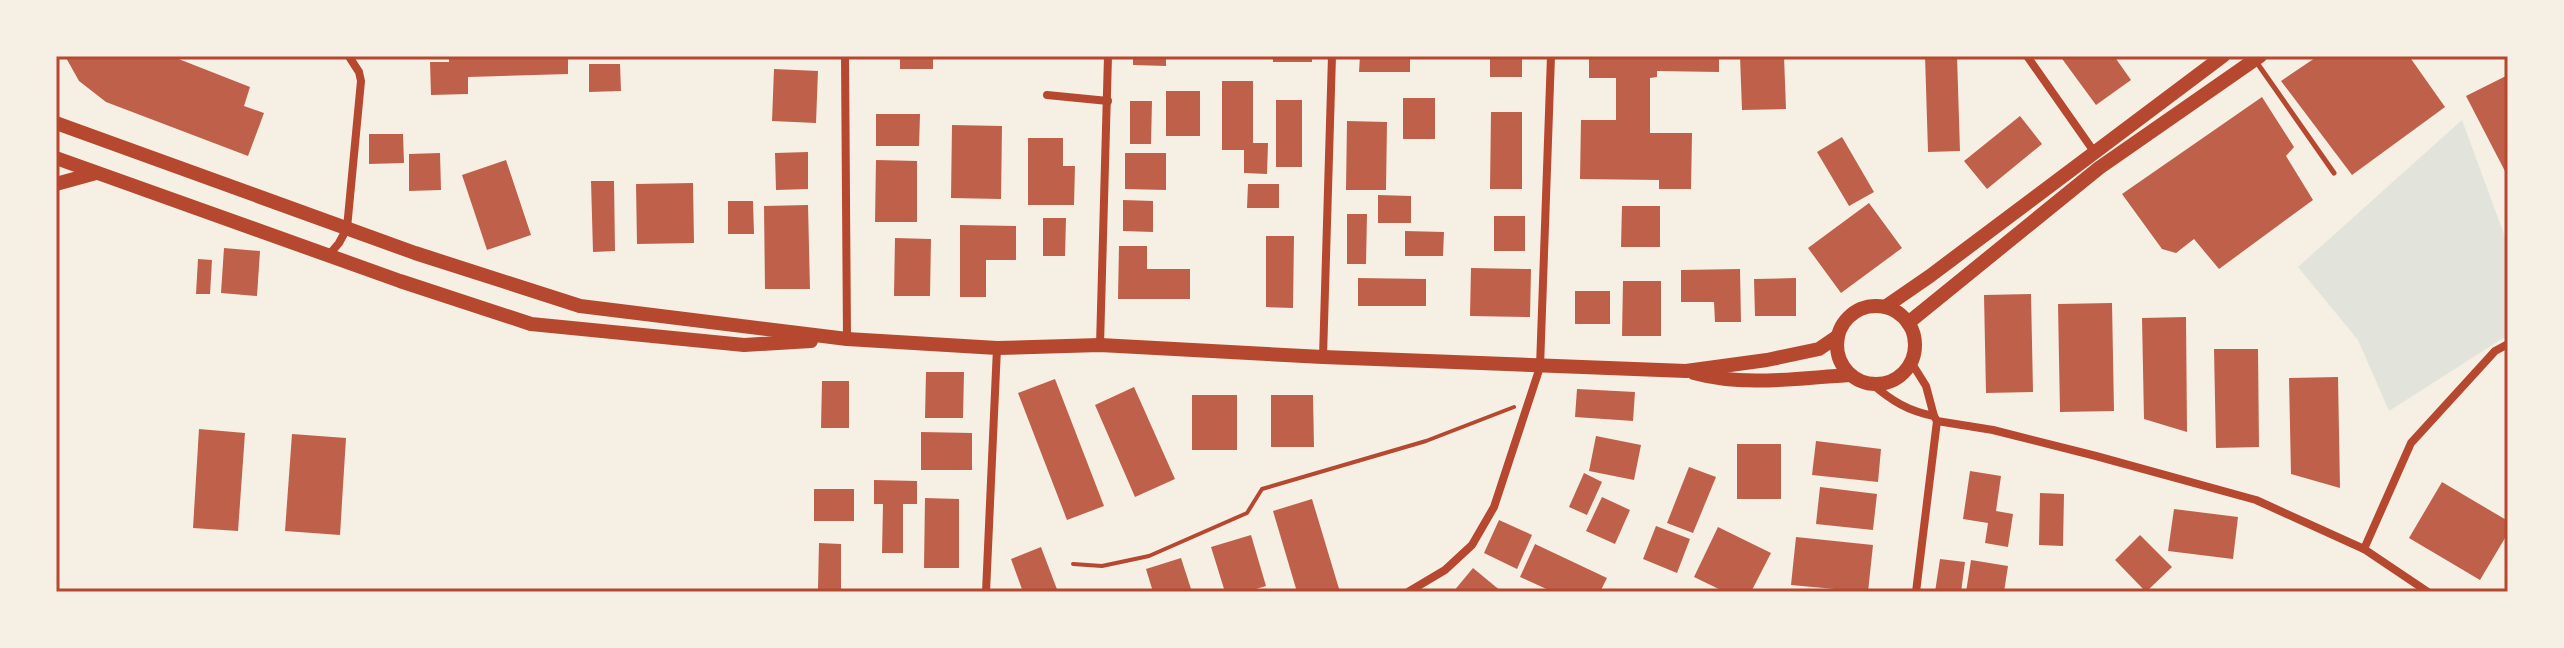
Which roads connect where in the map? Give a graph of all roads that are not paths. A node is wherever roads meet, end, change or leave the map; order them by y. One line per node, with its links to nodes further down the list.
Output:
1 (838, 56): 2 (street)
2 (845, 56): 24 (street)
3 (1108, 56): 11 (street)
4 (1332, 56): 28 (street)
5 (1551, 56): 30 (street)
6 (2027, 56): 14 (street)
7 (2223, 56): 14 (street)
8 (348, 57): 19 (street)
9 (2257, 58): 17 (lane); 22 (street)
10 (1047, 95): 11 (street)
11 (1108, 101): 26 (street)
12 (56, 114): 13 (street)
13 (63, 125): 19 (street)
14 (2095, 153): 21 (street)
15 (56, 158): 16 (street)
16 (96, 173): 18 (street); 20 (street)
17 (2334, 173)
18 (56, 184)
19 (347, 228): 20 (street); 24 (street)
20 (328, 256): 24 (street)
21 (1885, 307): 22 (street); 23 (street)
22 (1908, 323): 29 (street)
23 (1838, 336): 31 (street); 32 (street)
24 (847, 339): 27 (street)
25 (2508, 344): 35 (street)
26 (1100, 345): 27 (street); 28 (street)
27 (997, 348): 36 (street)
28 (1323, 357): 30 (street)
29 (1911, 362): 33 (street); 34 (street)
30 (1540, 367): 31 (street); 37 (street)
31 (1686, 371): 32 (street)
32 (1850, 375): 33 (street)
33 (1872, 384): 34 (street)
34 (1936, 418): 35 (street); 38 (street)
35 (2364, 549): 39 (street)
36 (986, 592)
37 (1408, 592)
38 (1916, 592)
39 (2428, 592)

